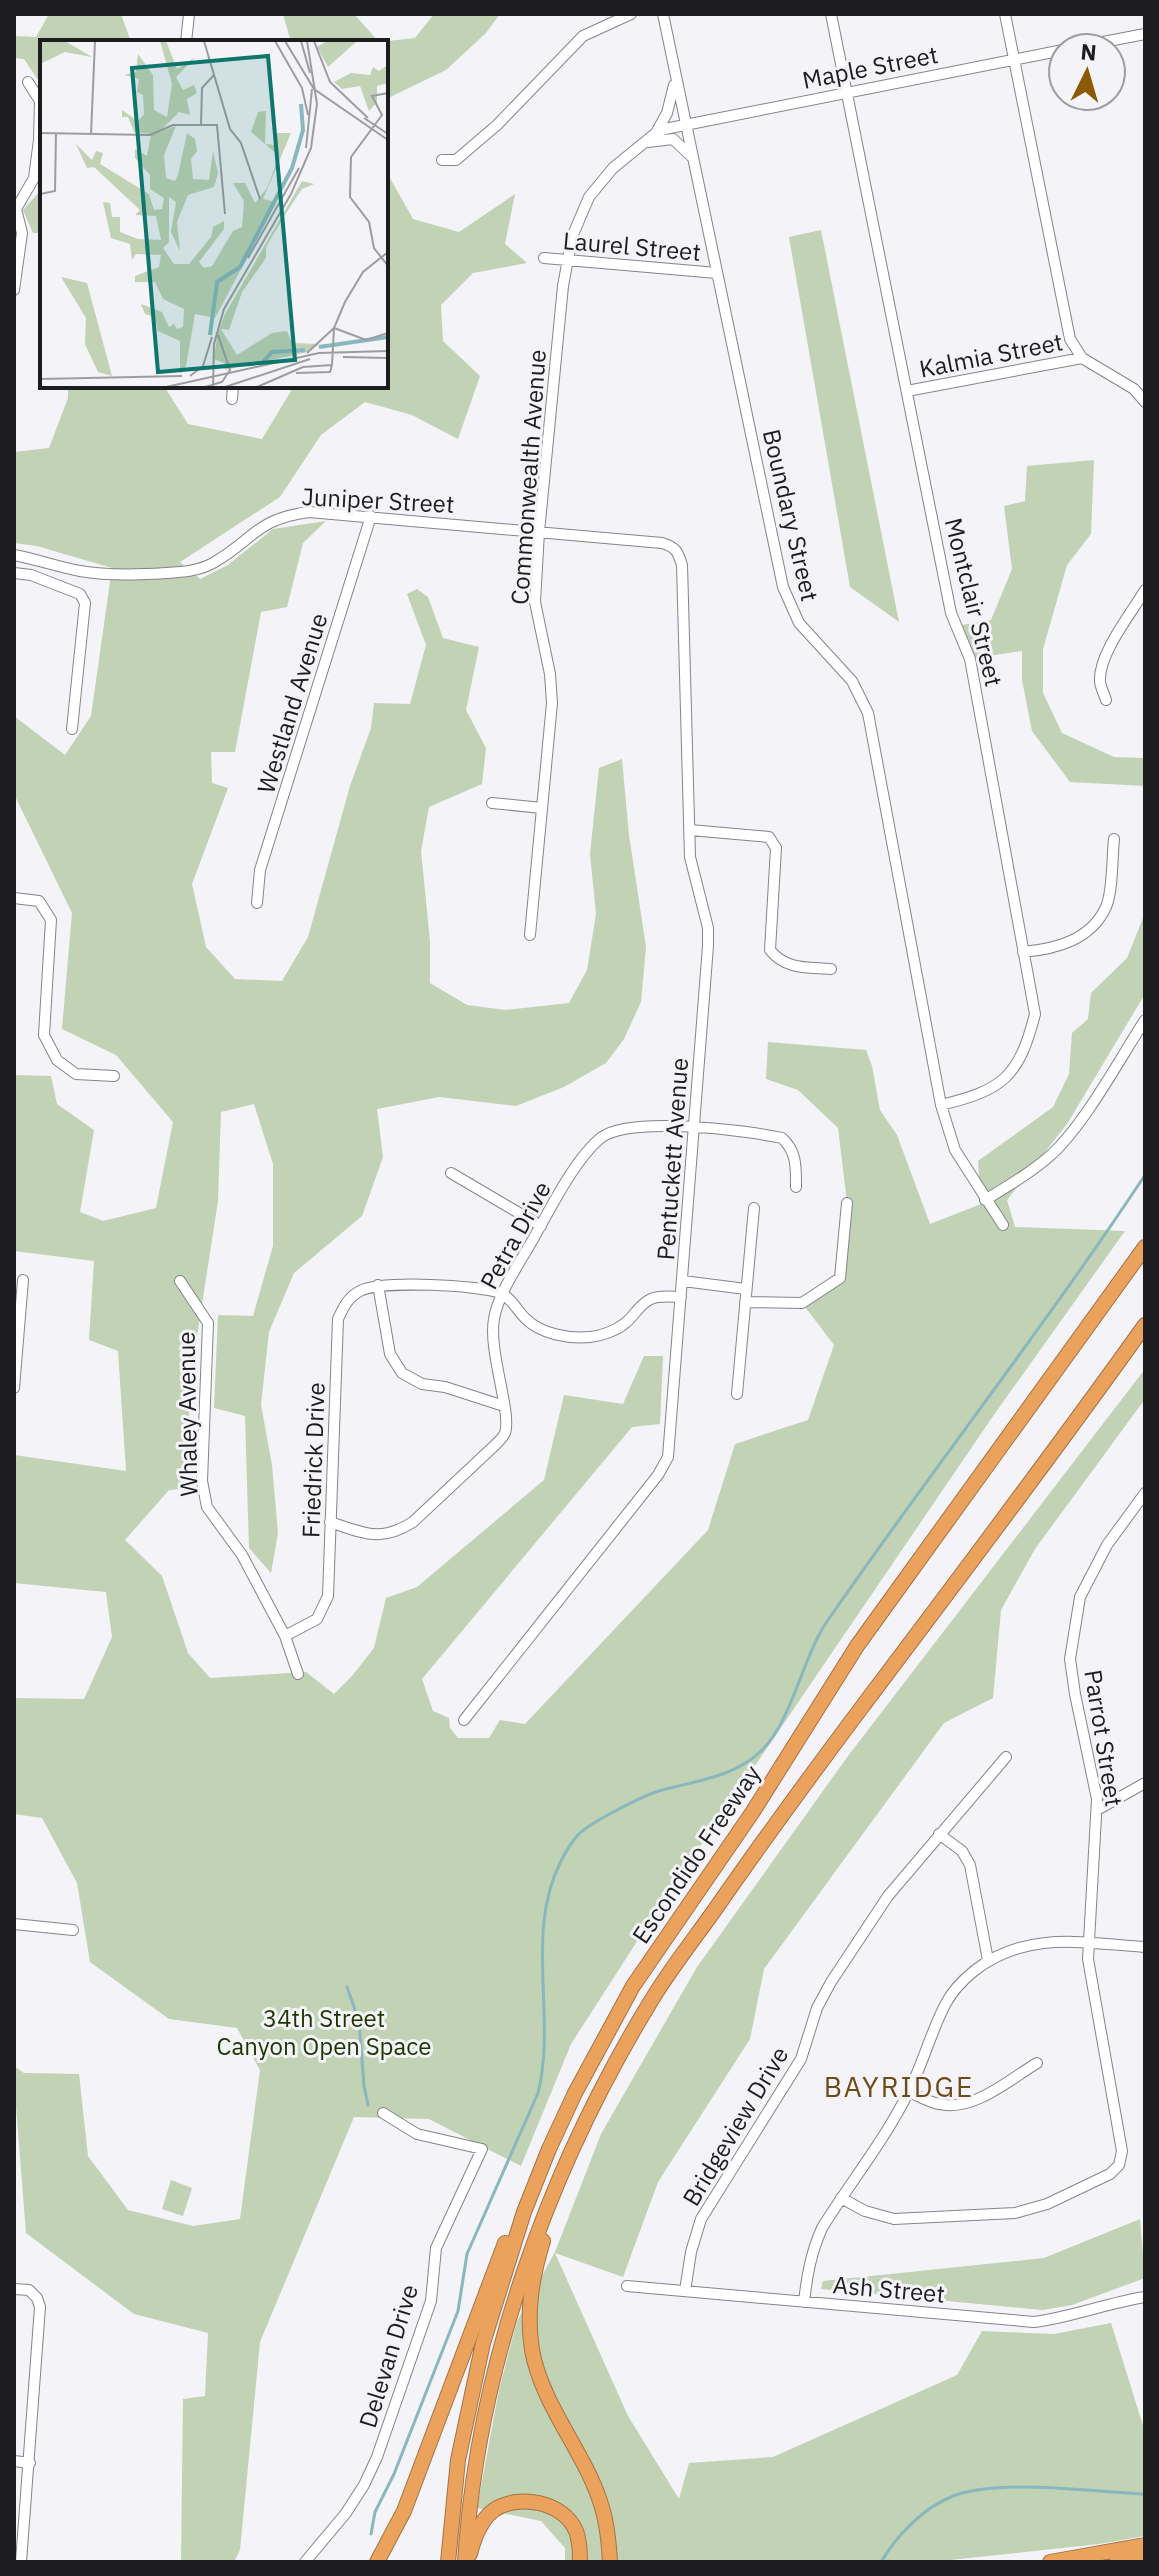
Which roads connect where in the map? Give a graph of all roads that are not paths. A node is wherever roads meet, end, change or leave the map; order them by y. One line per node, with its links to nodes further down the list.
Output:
1 (189, 14): 6 (street)
2 (631, 14): 16 (street)
3 (663, 14): 9 (street, Boundary Street)
4 (831, 14): 11 (street, Montclair Street)
5 (1005, 14): 8 (street)
6 (186, 40)
7 (1047, 53): 8 (street, Maple Street)
8 (1015, 59): 11 (street, Maple Street); 22 (street)
9 (676, 75): 12 (street, Boundary Street); 13 (street)
10 (28, 82): 17 (street)
11 (848, 92): 12 (street, Maple Street); 24 (street, Montclair Street)
12 (685, 124): 13 (street, Commonwealth Avenue); 15 (street, Boundary Street)
13 (656, 133): 14 (street, Commonwealth Avenue)
14 (642, 144): 15 (street); 19 (street, Commonwealth Avenue)
15 (692, 157): 20 (street, Boundary Street)
16 (442, 160)
17 (15, 215): 21 (street)
18 (544, 258): 19 (street, Laurel Street)
19 (567, 260): 20 (street, Laurel Street); 28 (street, Commonwealth Avenue)
20 (717, 273): 46 (street, Boundary Street)
21 (14, 290)
22 (1082, 358): 24 (street, Kalmia Street); 26 (street)
23 (233, 388): 25 (street)
24 (907, 391): 42 (street, Montclair Street)
25 (232, 399)
26 (1145, 402)
27 (371, 516): 28 (street, Juniper Street); 30 (street, Juniper Street); 40 (street, Westland Avenue)
28 (539, 532): 29 (street, Juniper Street); 36 (street, Commonwealth Avenue)
29 (662, 543): 37 (street, Pentuckett Avenue)
30 (14, 555)
31 (14, 573): 34 (street)
32 (1145, 590): 33 (street)
33 (1106, 700)
34 (72, 729)
35 (492, 803): 36 (street)
36 (542, 808): 41 (street, Commonwealth Avenue)
37 (690, 830): 43 (street); 47 (street, Pentuckett Avenue)
38 (1114, 839): 42 (street)
39 (14, 898): 45 (street)
40 (257, 903)
41 (530, 935)
42 (1023, 952): 46 (street, Montclair Street)
43 (831, 969)
44 (1145, 1020): 50 (street)
45 (114, 1076)
46 (941, 1105): 50 (street, Boundary Street)
47 (695, 1128): 49 (street, Petra Drive); 54 (street, Petra Drive); 58 (street, Pentuckett Avenue)
48 (451, 1173): 54 (street)
49 (796, 1187)
50 (985, 1200): 53 (street, Boundary Street)
51 (847, 1203): 63 (street)
52 (754, 1208): 60 (street)
53 (1003, 1225)
54 (541, 1226): 61 (street, Petra Drive)
55 (1145, 1247): 85 (highway, Escondido Freeway)
56 (23, 1280): 65 (street)
57 (180, 1281): 70 (street, Whaley Avenue)
58 (683, 1281): 60 (street); 62 (street, Pentuckett Avenue)
59 (378, 1285): 61 (street); 67 (street); 69 (street, Friedrick Drive)
60 (746, 1289): 63 (street)
61 (503, 1294): 62 (street); 67 (street, Petra Drive)
62 (681, 1297): 72 (street, Pentuckett Avenue)
63 (745, 1302): 66 (street)
64 (1145, 1325): 86 (highway, Escondido Freeway)
65 (14, 1388)
66 (737, 1394)
67 (504, 1406): 69 (street, Petra Drive)
68 (1145, 1493): 75 (street, Parrot Street)
69 (330, 1522): 70 (street, Friedrick Drive)
70 (285, 1636): 71 (street, Whaley Avenue)
71 (298, 1674)
72 (464, 1720)
73 (1006, 1757): 76 (street, Bridgeview Drive)
74 (1145, 1783): 75 (street)
75 (1097, 1810): 79 (street, Parrot Street)
76 (939, 1834): 81 (street); 90 (street, Bridgeview Drive)
77 (14, 1924): 78 (street)
78 (73, 1930)
79 (1088, 1943): 80 (street); 81 (street); 87 (street, Parrot Street)
80 (1145, 1947)
81 (988, 1960): 83 (street)
82 (1037, 2063): 83 (street)
83 (909, 2092): 87 (street)
84 (383, 2113): 98 (street, Delevan Drive)
85 (549, 2149): 99 (highway); 100 (highway, Escondido Freeway)
86 (571, 2153): 101 (highway, Escondido Freeway); 103 (highway)
87 (841, 2198): 92 (street)
88 (627, 2286): 90 (street, Ash Street)
89 (14, 2289): 94 (street)
90 (685, 2291): 92 (street, Ash Street)
91 (1145, 2297): 92 (street, Ash Street)
92 (804, 2302)
93 (14, 2461): 94 (street)
94 (30, 2463): 97 (street)
95 (1145, 2545): 104 (highway)
96 (1145, 2559): 105 (highway)
97 (21, 2562)
98 (305, 2562)
99 (377, 2562)
100 (448, 2562)
101 (467, 2562): 102 (highway)
102 (580, 2562)
103 (610, 2562)
104 (1050, 2562)
105 (1117, 2562)

